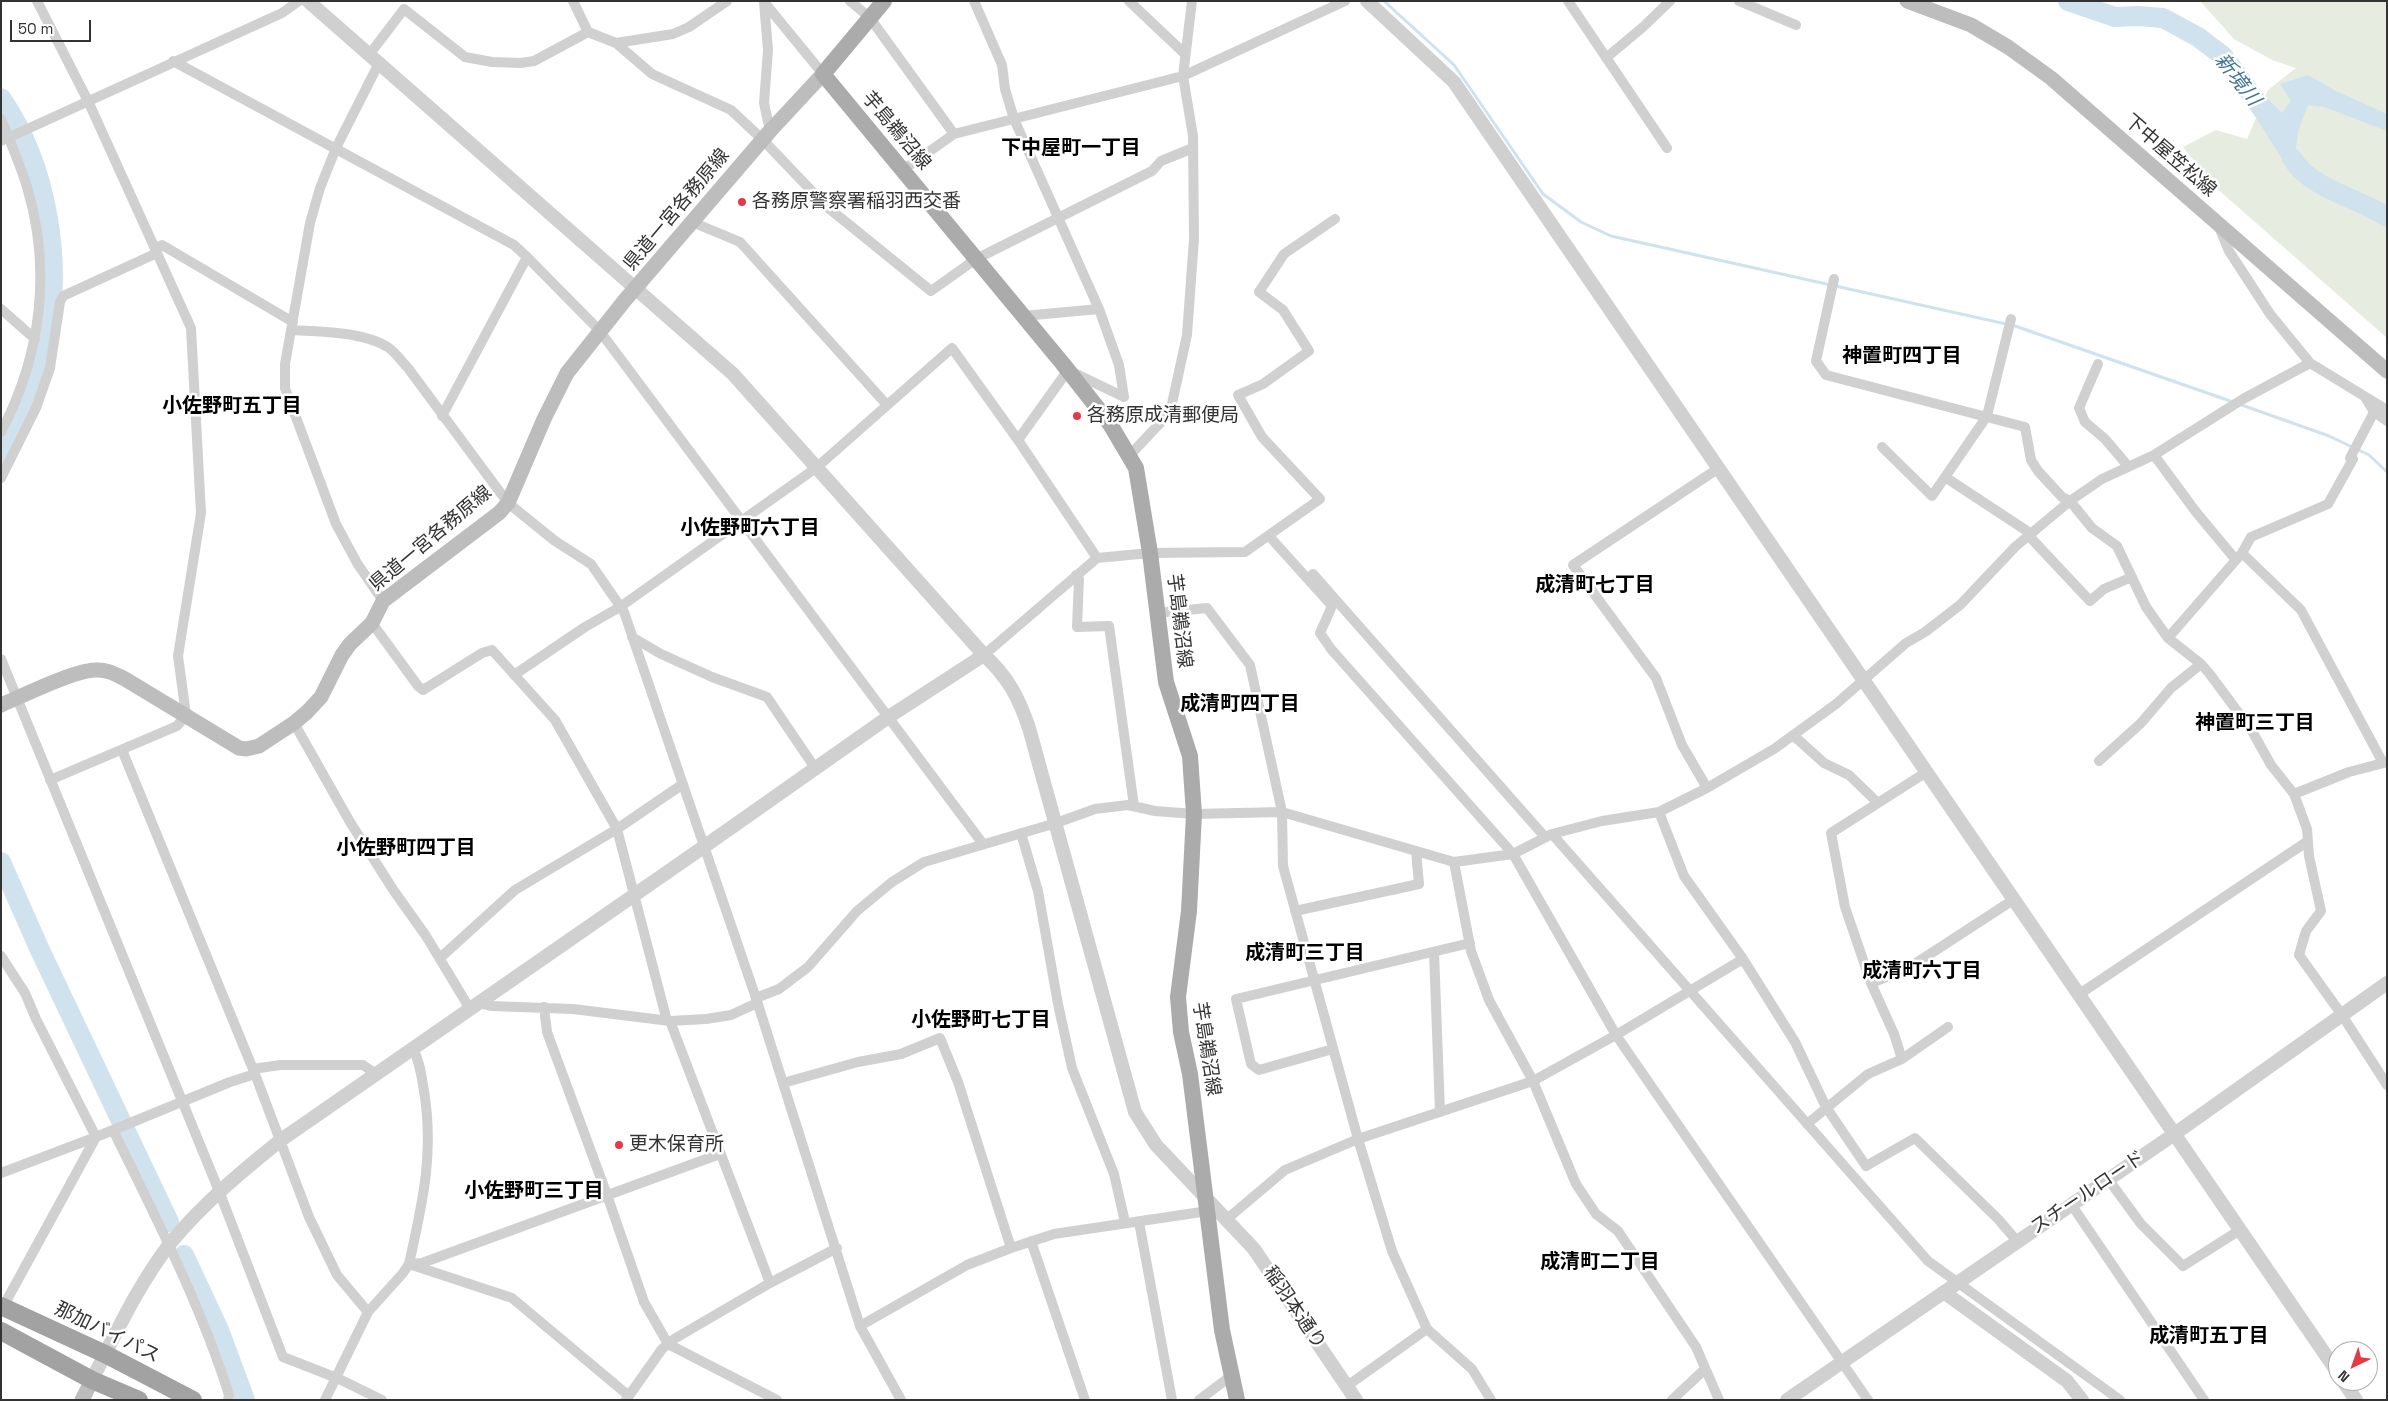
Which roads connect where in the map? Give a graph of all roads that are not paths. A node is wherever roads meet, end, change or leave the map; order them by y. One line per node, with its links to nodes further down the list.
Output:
1 (37, 1): 28 (street)
2 (299, 1): 25 (street)
3 (308, 1): 24 (street, 稲羽本通り)
4 (573, 1): 20 (street)
5 (727, 1): 21 (street)
6 (850, 1): 18 (street)
7 (884, 1): 18 (main road)
8 (974, 1): 30 (street)
9 (1129, 1): 22 (street)
10 (1192, 1): 22 (street)
11 (1345, 1): 27 (street)
12 (1367, 1): 72 (street)
13 (1568, 1): 23 (street)
14 (1670, 1): 23 (street)
15 (1738, 1): 19 (street)
16 (1907, 1): 41 (main road, 下中屋笠松線)
17 (764, 2): 26 (street); 32 (street)
18 (870, 18): 26 (main road); 31 (street)
19 (1796, 25)
20 (588, 32): 21 (street); 24 (street)
21 (616, 43): 32 (street)
22 (1185, 54): 27 (street)
23 (1606, 58): 36 (street)
24 (374, 59): 34 (street); 46 (street, 稲羽本通り)
25 (173, 61): 28 (street); 34 (street)
26 (823, 74): 32 (main road, 県道一宮各務原線); 37 (main road, 芋島鵜沼線)
27 (1183, 76): 30 (street); 35 (street)
28 (88, 101): 33 (street); 42 (street)
29 (1, 119): 33 (street)
30 (1014, 120): 31 (street); 38 (street)
31 (954, 134): 37 (street)
32 (766, 135): 40 (main road, 県道一宮各務原線); 44 (street)
33 (8, 138): 53 (street)
34 (336, 148): 43 (street); 51 (street)
35 (1193, 148): 38 (street); 68 (street)
36 (1667, 148)
37 (903, 170): 44 (main road, 芋島鵜沼線)
38 (1058, 217): 44 (street); 48 (street)
39 (1335, 219): 79 (street)
40 (692, 222): 46 (main road, 県道一宮各務原線); 59 (street)
41 (2217, 224): 54 (street); 57 (main road, 下中屋笠松線)
42 (156, 251): 51 (street); 74 (street); 99 (street)
43 (527, 257): 52 (street); 62 (street)
44 (976, 259): 49 (main road, 芋島鵜沼線)
45 (1833, 283): 63 (street)
46 (635, 290): 52 (main road, 県道一宮各務原線); 71 (street, 稲羽本通り)
47 (1, 309): 53 (street)
48 (1099, 309): 49 (street); 56 (street)
49 (1023, 316): 56 (main road, 芋島鵜沼線)
50 (2009, 323): 63 (street)
51 (293, 326): 62 (street); 86 (street)
52 (599, 330): 76 (main road, 県道一宮各務原線); 77 (street)
53 (35, 339): 65 (street)
54 (2310, 363): 58 (street); 69 (street)
55 (2098, 364): 70 (street)
56 (1068, 370): 66 (street); 68 (main road, 芋島鵜沼線)
57 (2387, 371)
58 (2363, 394): 60 (street); 61 (street)
59 (888, 404): 66 (street); 71 (street)
60 (2387, 410)
61 (2374, 412): 64 (street); 81 (street)
62 (442, 416): 76 (street)
63 (1987, 416): 73 (street); 75 (street)
64 (2387, 421)
65 (1, 432)
66 (1018, 440): 82 (street)
67 (1882, 447): 73 (street)
68 (1130, 455): 80 (main road, 芋島鵜沼線)
69 (2154, 455): 70 (street); 81 (street)
70 (2128, 466): 75 (street)
71 (816, 468): 77 (street); 92 (street, 稲羽本通り)
72 (1719, 468): 96 (street); 110 (street)
73 (1945, 477): 78 (street)
74 (1, 478)
75 (2070, 501): 78 (street); 84 (street)
76 (508, 503): 86 (main road, 県道一宮各務原線); 87 (street)
77 (741, 522): 87 (street); 100 (street)
78 (2029, 534): 84 (street); 96 (street)
79 (1269, 536): 80 (street); 85 (street)
80 (1150, 553): 82 (street); 88 (main road, 芋島鵜沼線)
81 (2239, 556): 91 (street); 105 (street)
82 (1097, 558): 83 (street)
83 (1076, 575): 92 (street); 113 (street)
84 (2132, 577): 91 (street)
85 (1308, 579): 120 (street); 125 (street)
86 (383, 601): 89 (main road, 県道一宮各務原線)
87 (620, 607): 90 (street); 95 (street)
88 (1157, 613): 114 (street); 116 (main road, 芋島鵜沼線)
89 (372, 623): 95 (street); 101 (main road, 県道一宮各務原線)
90 (632, 637): 106 (street); 109 (street)
91 (2168, 638): 94 (street)
92 (984, 655): 100 (street); 117 (street, 稲羽本通り)
93 (1, 659): 97 (street)
94 (2201, 664): 104 (street); 111 (street)
95 (514, 675): 118 (street)
96 (1861, 680): 102 (street); 107 (street)
97 (16, 698): 98 (main road, 県道一宮各務原線); 99 (main road, 県道一宮各務原線); 108 (street)
98 (1, 705)
99 (186, 715): 101 (main road, 県道一宮各務原線); 103 (street)
100 (887, 718): 106 (street); 122 (street)
101 (294, 723): 133 (street)
102 (1793, 735): 110 (street); 112 (street)
103 (122, 750): 108 (street); 150 (street)
104 (2099, 761)
105 (2385, 762): 111 (street)
106 (815, 768): 123 (street)
107 (1925, 773): 112 (street); 128 (street)
108 (50, 780): 155 (street)
109 (683, 784): 118 (street); 123 (street)
110 (1707, 788): 115 (street)
111 (2294, 794): 121 (street)
112 (1878, 803): 136 (street)
113 (1134, 806): 116 (street); 117 (street)
114 (1282, 812): 116 (street); 124 (street); 129 (street)
115 (1659, 812): 120 (street); 134 (street)
116 (1194, 814): 169 (main road, 芋島鵜沼線)
117 (1056, 823): 119 (street); 169 (street, 稲羽本通り)
118 (617, 829): 127 (street); 133 (street)
119 (1021, 833): 122 (street); 172 (street)
120 (1548, 836): 125 (street); 138 (street)
121 (2308, 841): 139 (street); 143 (street)
122 (983, 844): 140 (street)
123 (705, 846): 127 (street); 140 (street)
124 (1416, 851): 126 (street); 129 (street)
125 (1513, 854): 126 (street); 146 (street)
126 (1454, 862): 130 (street)
127 (634, 895): 141 (street); 144 (street)
128 (2012, 900): 136 (street); 139 (street)
129 (1295, 911): 135 (street)
130 (1470, 944): 131 (street); 152 (street)
131 (1434, 952): 135 (street); 157 (street)
132 (1, 956): 161 (street)
133 (440, 958): 141 (street)
134 (1742, 960): 138 (street); 156 (street)
135 (1314, 980): 147 (street); 147 (street)
136 (1871, 983): 149 (street)
137 (2387, 983): 143 (street, スチールロード)
138 (1688, 990): 146 (street); 158 (street)
139 (2078, 995): 160 (street)
140 (757, 1000): 144 (street); 153 (street)
141 (474, 1006): 142 (street); 148 (street)
142 (544, 1007): 144 (street); 168 (street)
143 (2342, 1015): 154 (street); 160 (street, スチールロード)
144 (668, 1021): 164 (street)
145 (1948, 1027): 149 (street)
146 (1616, 1035): 152 (street); 193 (street)
147 (1333, 1048): 162 (street)
148 (413, 1049): 151 (street); 181 (street)
149 (1902, 1059): 156 (street)
150 (254, 1071): 151 (street); 155 (street); 163 (street)
151 (376, 1074): 163 (street)
152 (1533, 1081): 157 (street); 194 (street)
153 (783, 1083): 179 (street); 180 (street)
154 (2387, 1085)
155 (181, 1102): 159 (street); 167 (street)
156 (1826, 1108): 158 (street); 177 (street)
157 (1440, 1112): 162 (street)
158 (1806, 1124): 182 (street)
159 (120, 1127): 161 (street); 178 (street)
160 (2173, 1135): 166 (street, スチールロード); 175 (street)
161 (96, 1137): 165 (street); 185 (street)
162 (1358, 1139): 171 (street); 188 (street)
163 (281, 1140): 167 (street); 186 (street)
164 (720, 1154): 168 (street); 183 (street)
165 (1, 1174)
166 (2108, 1178): 170 (street, スチールロード); 175 (street)
167 (219, 1191): 178 (street); 196 (street)
168 (608, 1195): 181 (street); 190 (street)
169 (1208, 1204): 171 (street, 稲羽本通り); 173 (street); 174 (main road, 芋島鵜沼線)
170 (2071, 1204): 177 (street, スチールロード); 220 (street)
171 (1227, 1219): 174 (street); 198 (street, 稲羽本通り)
172 (1125, 1222): 173 (street); 176 (street)
173 (1140, 1222): 209 (street)
174 (1211, 1228): 195 (main road, 芋島鵜沼線)
175 (2240, 1230): 192 (street)
176 (1031, 1241): 180 (street); 208 (street)
177 (2017, 1241): 182 (street, スチールロード)
178 (169, 1246): 191 (street); 203 (street)
179 (836, 1248): 183 (street); 187 (street)
180 (1011, 1248): 187 (street)
181 (409, 1264): 186 (street); 199 (street)
182 (1957, 1282): 184 (street, スチールロード); 219 (street)
183 (770, 1283): 190 (street)
184 (1945, 1292): 193 (street, スチールロード); 218 (street)
185 (2, 1307): 191 (highway, 那加バイパス)
186 (368, 1312): 196 (street)
187 (860, 1326): 207 (street)
188 (1427, 1329): 198 (street); 213 (street)
189 (1, 1332): 197 (highway)
190 (668, 1344): 199 (street); 206 (street)
191 (105, 1354): 197 (street); 202 (highway, 那加バイパス)
192 (2328, 1358)
193 (1842, 1362): 216 (street, スチールロード); 217 (street)
194 (1706, 1369): 214 (street); 215 (street)
195 (1231, 1376): 210 (street); 211 (main road, 芋島鵜沼線)
196 (336, 1378): 204 (street); 205 (street)
197 (92, 1380): 200 (main road); 201 (highway)
198 (1347, 1386): 212 (street, 稲羽本通り)
199 (628, 1398)
200 (82, 1400)
201 (139, 1400)
202 (193, 1400)
203 (228, 1400)
204 (324, 1400)
205 (382, 1400)
206 (776, 1400)
207 (901, 1400)
208 (1085, 1400)
209 (1172, 1400)
210 (1198, 1400)
211 (1237, 1400)
212 (1356, 1400)
213 (1491, 1400)
214 (1672, 1400)
215 (1719, 1400)
216 (1788, 1400)
217 (1868, 1400)
218 (2082, 1400)
219 (2120, 1400)
220 (2204, 1400)

